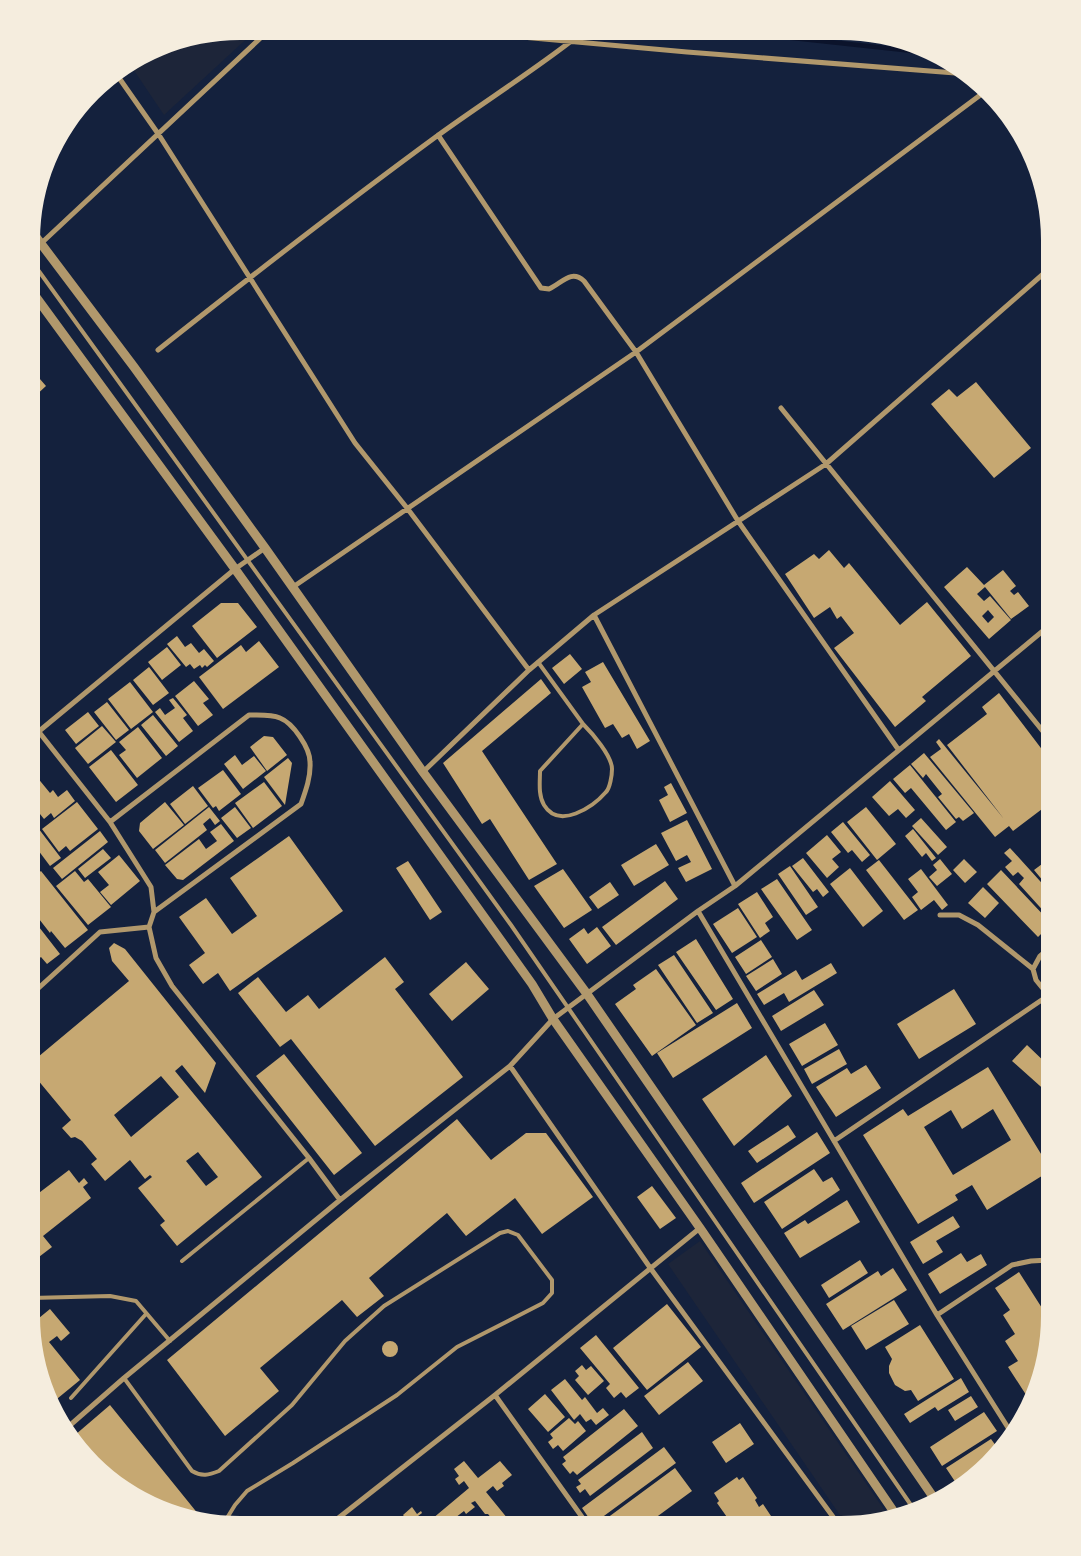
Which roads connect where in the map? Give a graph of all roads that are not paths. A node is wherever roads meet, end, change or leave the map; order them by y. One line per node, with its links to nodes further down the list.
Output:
1 (259, 40): 7 (street)
2 (550, 40): 3 (street)
3 (570, 42): 4 (street); 8 (street)
4 (950, 73)
5 (120, 80): 7 (street)
6 (979, 96): 15 (street)
7 (159, 135): 9 (street); 12 (street)
8 (438, 135): 12 (street); 15 (street)
9 (42, 243): 20 (street)
10 (40, 273): 21 (lane)
11 (1041, 276): 17 (street)
12 (250, 278): 14 (street); 18 (street)
13 (40, 303): 22 (street)
14 (158, 350)
15 (636, 352): 18 (street); 19 (street)
16 (781, 408): 17 (street)
17 (826, 464): 19 (street); 28 (street)
18 (407, 508): 23 (street); 27 (street)
19 (738, 521): 24 (street); 33 (street)
20 (265, 548): 21 (street); 23 (street)
21 (248, 560): 22 (street); 47 (lane)
22 (235, 569): 31 (street); 48 (street)
23 (292, 588): 34 (street)
24 (594, 615): 26 (street); 36 (street)
25 (1041, 633): 28 (street)
26 (538, 662): 27 (street); 29 (lane)
27 (529, 670): 34 (street)
28 (994, 672): 30 (street); 33 (street)
29 (583, 724): 29 (lane)
30 (1041, 729)
31 (40, 731)
32 (40, 733): 35 (street)
33 (898, 749): 36 (street)
34 (423, 772): 45 (street)
35 (110, 822): 38 (street); 38 (street)
36 (734, 886): 37 (street)
37 (698, 911): 45 (street); 50 (street)
38 (154, 912): 40 (street)
39 (940, 915): 42 (street)
40 (149, 927): 44 (street); 51 (street)
41 (1041, 955): 42 (street)
42 (1033, 969): 43 (street)
43 (1041, 986)
44 (40, 987)
45 (587, 994): 47 (street); 66 (street)
46 (1041, 1001): 50 (street)
47 (568, 1008): 48 (street); 67 (lane)
48 (553, 1019): 49 (street); 53 (street)
49 (510, 1066): 52 (street); 56 (street)
50 (834, 1141): 59 (street)
51 (309, 1158): 52 (street); 55 (lane)
52 (340, 1200): 60 (street)
53 (700, 1228): 56 (street); 68 (street)
54 (1041, 1260): 59 (street)
55 (182, 1261)
56 (651, 1269): 62 (street); 72 (street)
57 (40, 1298): 58 (lane)
58 (146, 1314): 60 (lane); 63 (lane)
59 (937, 1315): 65 (street)
60 (170, 1341): 61 (street)
61 (124, 1378): 64 (street); 69 (lane)
62 (495, 1395): 70 (street); 71 (street)
63 (72, 1398)
64 (72, 1424)
65 (1007, 1427)
66 (931, 1494)
67 (911, 1503)
68 (892, 1509)
69 (228, 1516)
70 (341, 1516)
71 (581, 1516)
72 (832, 1516)

